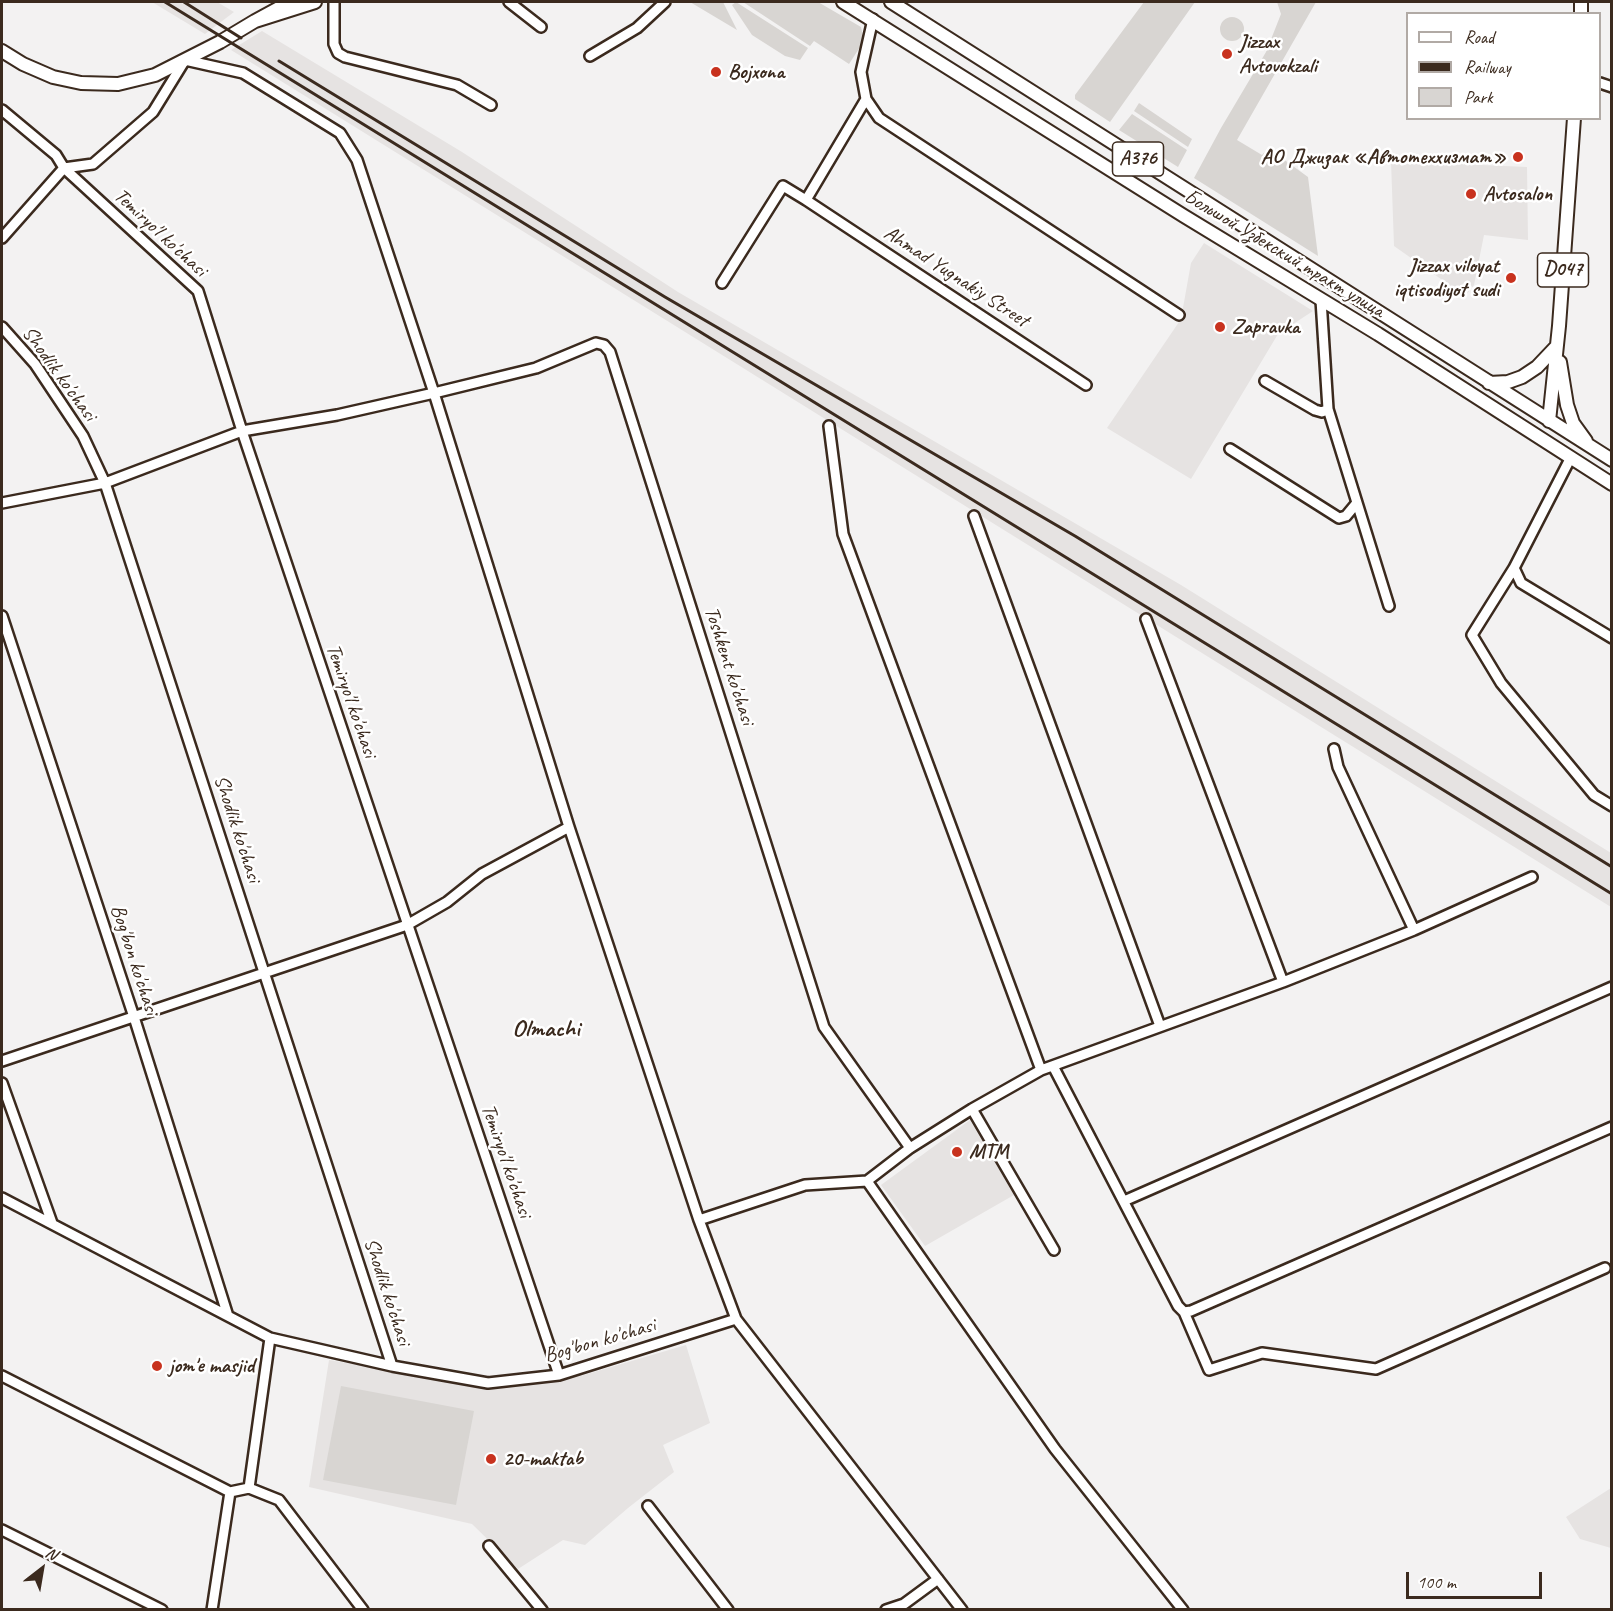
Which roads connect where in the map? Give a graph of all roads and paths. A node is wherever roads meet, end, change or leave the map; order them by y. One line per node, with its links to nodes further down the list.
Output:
1 (290, 2): 9 (main road)
2 (315, 2): 9 (main road)
3 (333, 2): 15 (street)
4 (509, 2): 10 (street)
5 (665, 2): 12 (street)
6 (843, 2): 8 (main road, Большой Узбекский тракт улица)
7 (891, 2): 27 (main road, Большой Узбекский тракт улица / A376)
8 (873, 19): 14 (street); 22 (main road, Большой Узбекский тракт улица)
9 (255, 21): 13 (main road)
10 (541, 27)
11 (2, 51): 13 (main road)
12 (590, 56)
13 (185, 60): 18 (street); 29 (street)
14 (866, 99): 19 (street); 23 (street)
15 (490, 105)
16 (2, 110): 18 (street, Temiryo'l ko'chasi)
17 (1574, 120): 25 (main road, D047)
18 (64, 168): 20 (street); 33 (street, Temiryo'l ko'chasi)
19 (806, 200): 21 (street, Ahmad Yugnakiy Street); 28 (street, Ahmad Yugnakiy Street)
20 (2, 238)
21 (722, 283)
22 (1321, 300): 30 (street); 36 (main road, Большой Узбекский тракт улица)
23 (1179, 315)
24 (2, 327): 38 (street, Shodlik ko'chasi)
25 (1557, 342): 27 (main road); 31 (main road, D047); 34 (main road, D047)
26 (1264, 381): 30 (street)
27 (1489, 383): 31 (main road, Большой Узбекский тракт улица / A376)
28 (1086, 385)
29 (434, 393): 33 (street); 50 (street); 65 (street, Toshkent ko'chasi)
30 (1328, 409): 41 (street)
31 (1550, 421): 34 (main road, Большой Узбекский тракт улица / A376)
32 (829, 426): 61 (street)
33 (242, 431): 38 (street); 52 (street, Temiryo'l ko'chasi)
34 (1590, 447): 37 (main road, Большой Узбекский тракт улица / A376)
35 (1230, 449): 41 (street)
36 (1570, 459): 39 (main road, Большой Узбекский тракт улица); 43 (street)
37 (1611, 460)
38 (105, 483): 40 (street); 54 (street, Shodlik ko'chasi)
39 (1611, 484)
40 (2, 503)
41 (1356, 504): 44 (street)
42 (974, 516): 58 (street)
43 (1514, 567): 47 (street); 49 (street)
44 (1389, 606)
45 (2, 616): 57 (street, Bog'bon ko'chasi)
46 (1146, 619): 55 (street)
47 (1611, 638)
48 (1334, 749): 53 (street)
49 (1611, 806)
50 (569, 827): 52 (street); 69 (street)
51 (1532, 877): 53 (street)
52 (407, 925): 54 (street); 78 (street, Temiryo'l ko'chasi)
53 (1414, 930): 55 (street)
54 (265, 974): 57 (street); 77 (street, Shodlik ko'chasi)
55 (1283, 982): 58 (street)
56 (1611, 987): 68 (street)
57 (134, 1017): 59 (street); 74 (street, Bog'bon ko'chasi)
58 (1160, 1026): 60 (street)
59 (2, 1060)
60 (1053, 1066): 61 (street); 68 (street)
61 (1041, 1070): 63 (street)
62 (2, 1083): 70 (street)
63 (972, 1109): 65 (street); 71 (street)
64 (1611, 1126): 73 (street)
65 (910, 1148): 66 (street)
66 (867, 1181): 69 (street); 93 (street)
67 (2, 1198): 70 (street, Bog'bon ko'chasi)
68 (1124, 1201): 73 (street)
69 (699, 1220): 75 (street)
70 (52, 1223): 74 (street, Bog'bon ko'chasi)
71 (1054, 1250)
72 (1605, 1268): 73 (street)
73 (1184, 1312)
74 (228, 1316): 76 (street, Bog'bon ko'chasi)
75 (736, 1319): 78 (street, Bog'bon ko'chasi); 85 (street)
76 (270, 1338): 77 (street, Bog'bon ko'chasi); 80 (street)
77 (392, 1366): 78 (street, Bog'bon ko'chasi)
78 (559, 1375)
79 (2, 1376): 81 (street)
80 (249, 1488): 81 (street); 88 (street)
81 (230, 1492): 87 (street)
82 (648, 1506): 90 (street)
83 (2, 1530): 86 (street)
84 (489, 1546): 89 (street)
85 (938, 1579): 91 (street); 92 (street)
86 (162, 1610)
87 (212, 1610)
88 (363, 1610)
89 (542, 1610)
90 (728, 1610)
91 (886, 1610)
92 (962, 1610)
93 (1183, 1610)

